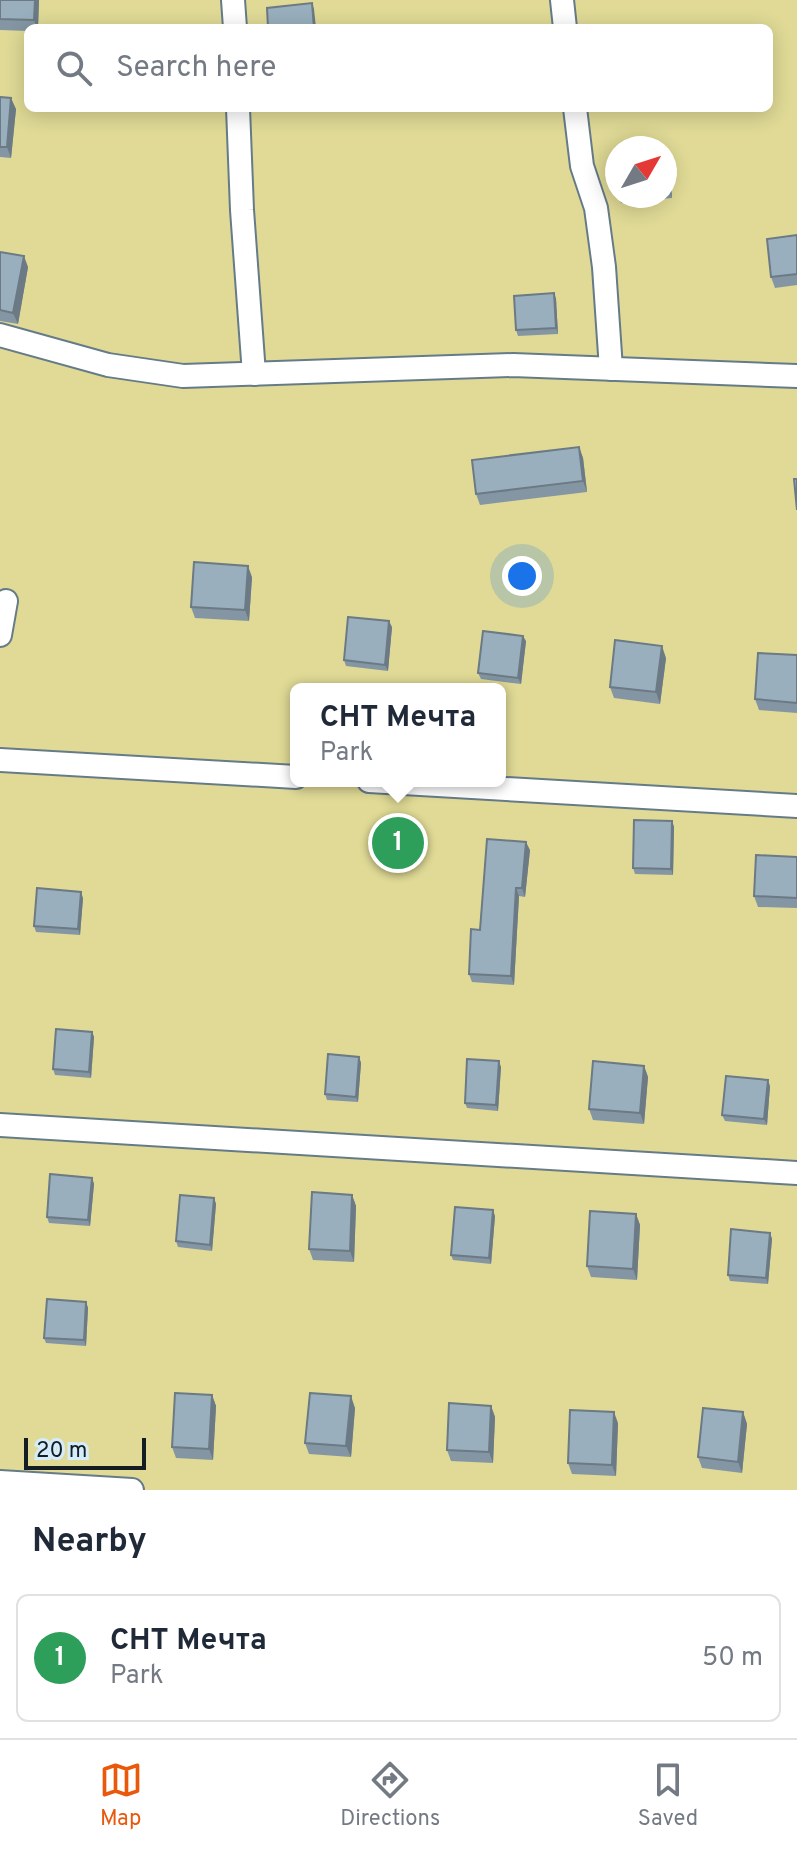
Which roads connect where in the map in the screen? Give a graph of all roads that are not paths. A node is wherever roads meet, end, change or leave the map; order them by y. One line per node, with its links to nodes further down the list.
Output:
1 (233, 0): 3 (lane)
2 (562, 0): 4 (lane)
3 (235, 24)
4 (565, 24)
5 (238, 112): 9 (lane)
6 (575, 112): 8 (lane)
7 (0, 335): 9 (lane)
8 (611, 369): 9 (lane); 10 (lane)
9 (254, 374)
10 (797, 376)
11 (6, 601): 12 (lane)
12 (0, 635)
13 (0, 760): 14 (lane)
14 (290, 777)
15 (472, 787): 16 (lane)
16 (797, 806)
17 (0, 1125): 18 (lane)
18 (797, 1173)
19 (0, 1482): 20 (lane)
20 (132, 1490)

